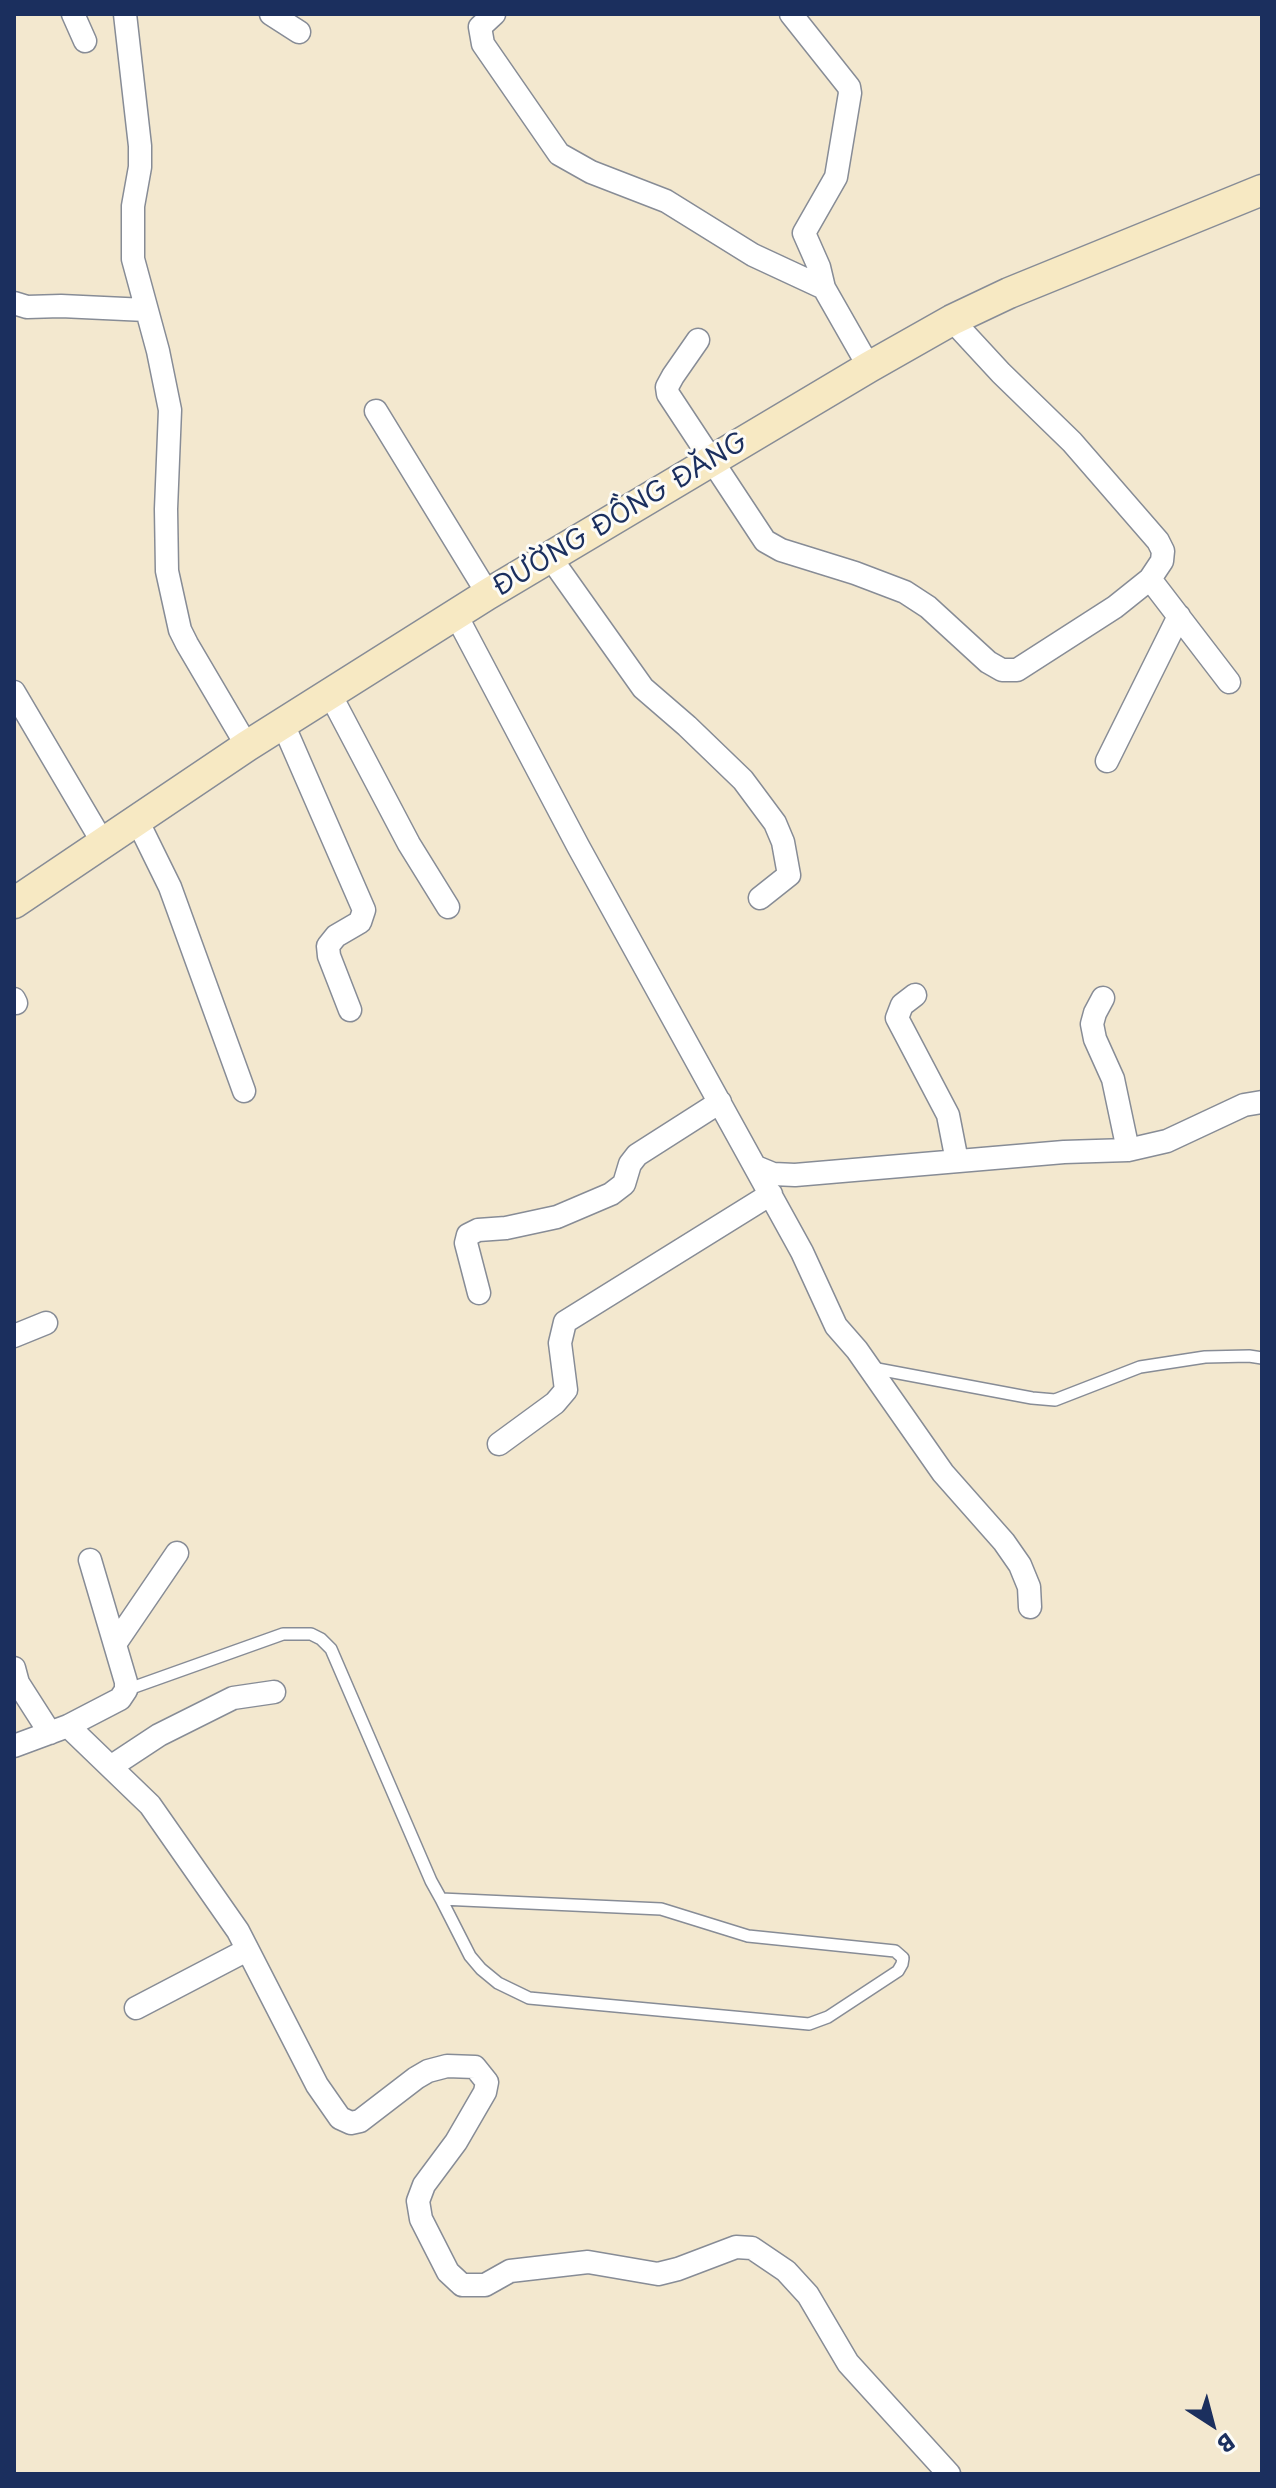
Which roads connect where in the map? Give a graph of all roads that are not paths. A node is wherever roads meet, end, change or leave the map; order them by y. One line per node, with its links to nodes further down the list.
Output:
1 (73, 14): 7 (street)
2 (125, 14): 11 (street)
3 (271, 14): 6 (street)
4 (494, 14): 9 (street)
5 (791, 14): 9 (street)
6 (299, 32)
7 (85, 41)
8 (1262, 190): 12 (main road, ĐƯỜNG ĐỒNG ĐĂNG)
9 (824, 288): 14 (street)
10 (14, 303): 11 (street)
11 (146, 310): 26 (street)
12 (952, 320): 14 (main road, ĐƯỜNG ĐỒNG ĐĂNG); 18 (street)
13 (698, 340): 16 (street)
14 (869, 367): 16 (main road, ĐƯỜNG ĐỒNG ĐĂNG)
15 (376, 411): 19 (street)
16 (710, 460): 17 (main road, ĐƯỜNG ĐỒNG ĐĂNG); 18 (street)
17 (550, 557): 19 (main road, ĐƯỜNG ĐỒNG ĐĂNG); 30 (street)
18 (1150, 579): 21 (street)
19 (488, 594): 20 (main road, ĐƯỜNG ĐỒNG ĐĂNG)
20 (456, 615): 24 (main road, ĐƯỜNG ĐỒNG ĐĂNG); 37 (street)
21 (1179, 616): 22 (street); 27 (street)
22 (1229, 682)
23 (14, 692): 29 (street)
24 (330, 694): 25 (main road, ĐƯỜNG ĐỒNG ĐĂNG); 32 (street)
25 (283, 724): 26 (main road, ĐƯỜNG ĐỒNG ĐĂNG); 35 (street)
26 (247, 746): 28 (main road, ĐƯỜNG ĐỒNG ĐĂNG)
27 (1107, 761)
28 (137, 820): 29 (main road, ĐƯỜNG ĐỒNG ĐĂNG); 36 (street)
29 (103, 843): 31 (main road, ĐƯỜNG ĐỒNG ĐĂNG)
30 (760, 898)
31 (14, 903)
32 (448, 907)
33 (915, 995): 40 (street)
34 (1103, 998): 39 (street)
35 (350, 1010)
36 (244, 1091)
37 (720, 1102): 41 (street); 43 (street)
38 (1262, 1102): 39 (street)
39 (1128, 1150): 40 (street)
40 (957, 1161): 41 (street)
41 (756, 1167): 42 (street)
42 (771, 1194): 47 (street); 48 (street)
43 (479, 1293)
44 (46, 1323): 45 (street)
45 (14, 1336)
46 (1262, 1358): 47 (lane)
47 (869, 1367): 51 (street)
48 (499, 1444)
49 (177, 1553): 52 (street)
50 (90, 1560): 52 (street)
51 (1030, 1607)
52 (115, 1644): 54 (street)
53 (14, 1668): 56 (street)
54 (126, 1690): 56 (street); 59 (lane)
55 (274, 1692): 58 (street)
56 (59, 1730): 57 (street); 58 (street)
57 (14, 1746)
58 (112, 1766): 60 (street)
59 (441, 1899): 59 (lane)
60 (247, 1950): 61 (street); 62 (street)
61 (136, 2008)
62 (949, 2474)

